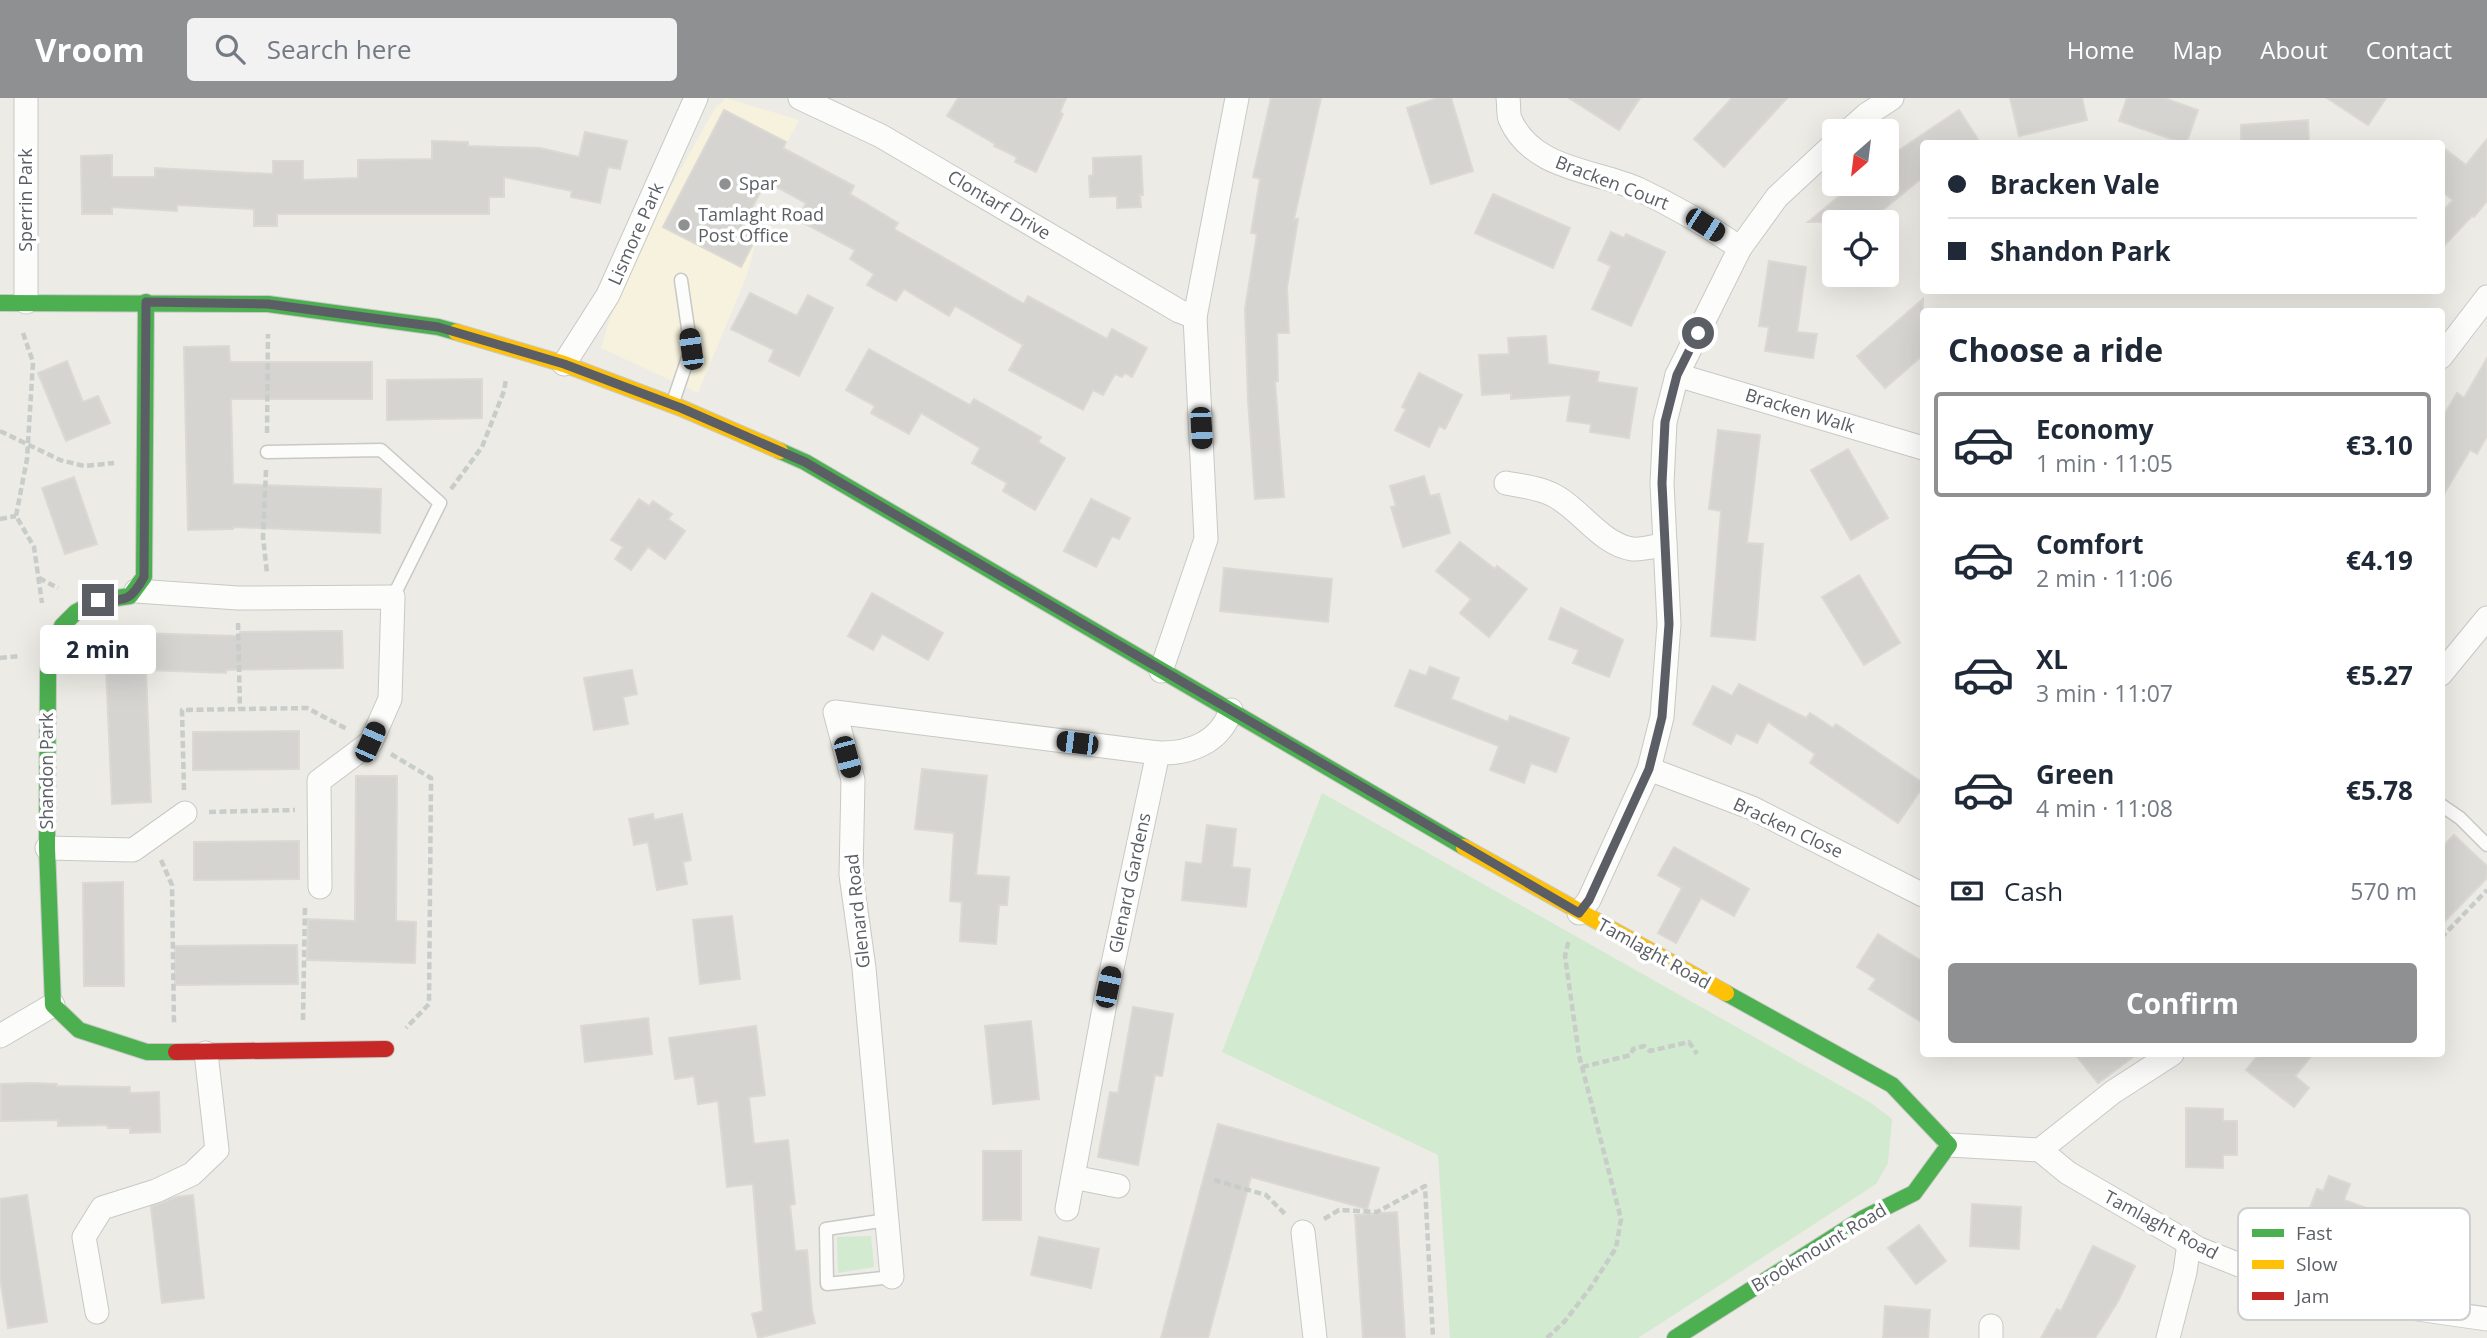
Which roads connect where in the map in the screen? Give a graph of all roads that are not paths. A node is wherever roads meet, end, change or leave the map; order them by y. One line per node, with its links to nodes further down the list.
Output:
1 (26, 98): 12 (street, Sperrin Park)
2 (696, 98): 17 (street, Lismore Park)
3 (800, 98): 15 (street, Clontarf Drive)
4 (1237, 98): 15 (street)
5 (1508, 98): 9 (street, Bracken Court)
6 (1892, 98): 7 (street)
7 (1862, 119)
8 (1822, 155): 9 (street)
9 (1740, 248): 18 (street)
10 (681, 280): 19 (lane)
11 (2487, 297): 16 (street)
12 (26, 302): 13 (street, Tamlaght Road); 14 (street, Tamlaght Road)
13 (146, 302): 17 (street, Tamlaght Road); 24 (street)
14 (0, 303)
15 (1195, 317): 28 (street)
16 (2445, 353)
17 (564, 364): 19 (street, Tamlaght Road)
18 (1677, 375): 20 (street, Bracken Walk); 23 (street)
19 (672, 405): 28 (street, Tamlaght Road)
20 (1920, 447)
21 (267, 452): 25 (lane)
22 (1506, 483): 23 (street)
23 (1665, 544): 31 (street)
24 (136, 591): 25 (street); 35 (street, Shandon Park)
25 (393, 597): 36 (street)
26 (2487, 618): 27 (street)
27 (2445, 669)
28 (1161, 671): 29 (street, Tamlaght Road)
29 (1231, 710): 30 (street, Glenard Road); 38 (street, Tamlaght Road)
30 (1158, 753): 46 (street, Glenard Gardens); 49 (street, Glenard Road)
31 (1649, 769): 37 (street, Bracken Close); 38 (street)
32 (2445, 808): 34 (lane)
33 (185, 813): 35 (street)
34 (2487, 845)
35 (47, 848): 39 (street, Shandon Park)
36 (320, 887)
37 (1920, 893)
38 (1579, 913): 44 (street, Tamlaght Road)
39 (53, 1005): 40 (street); 42 (street)
40 (0, 1035)
41 (386, 1049): 42 (street)
42 (206, 1053): 54 (street)
43 (2167, 1057): 45 (street)
44 (1949, 1145): 45 (street); 56 (street, Brookmount Road)
45 (2040, 1150): 51 (street, Tamlaght Road)
46 (1073, 1177): 47 (street); 48 (street, Glenard Gardens)
47 (1118, 1186)
48 (1067, 1209)
49 (887, 1220): 53 (street, Glenard Road); 53 (lane)
50 (1303, 1232): 55 (street)
51 (2189, 1243): 52 (street, Tamlaght Road); 57 (street)
52 (2238, 1263)
53 (892, 1277)
54 (97, 1312)
55 (1315, 1338)
56 (1675, 1338)
57 (2168, 1338)

